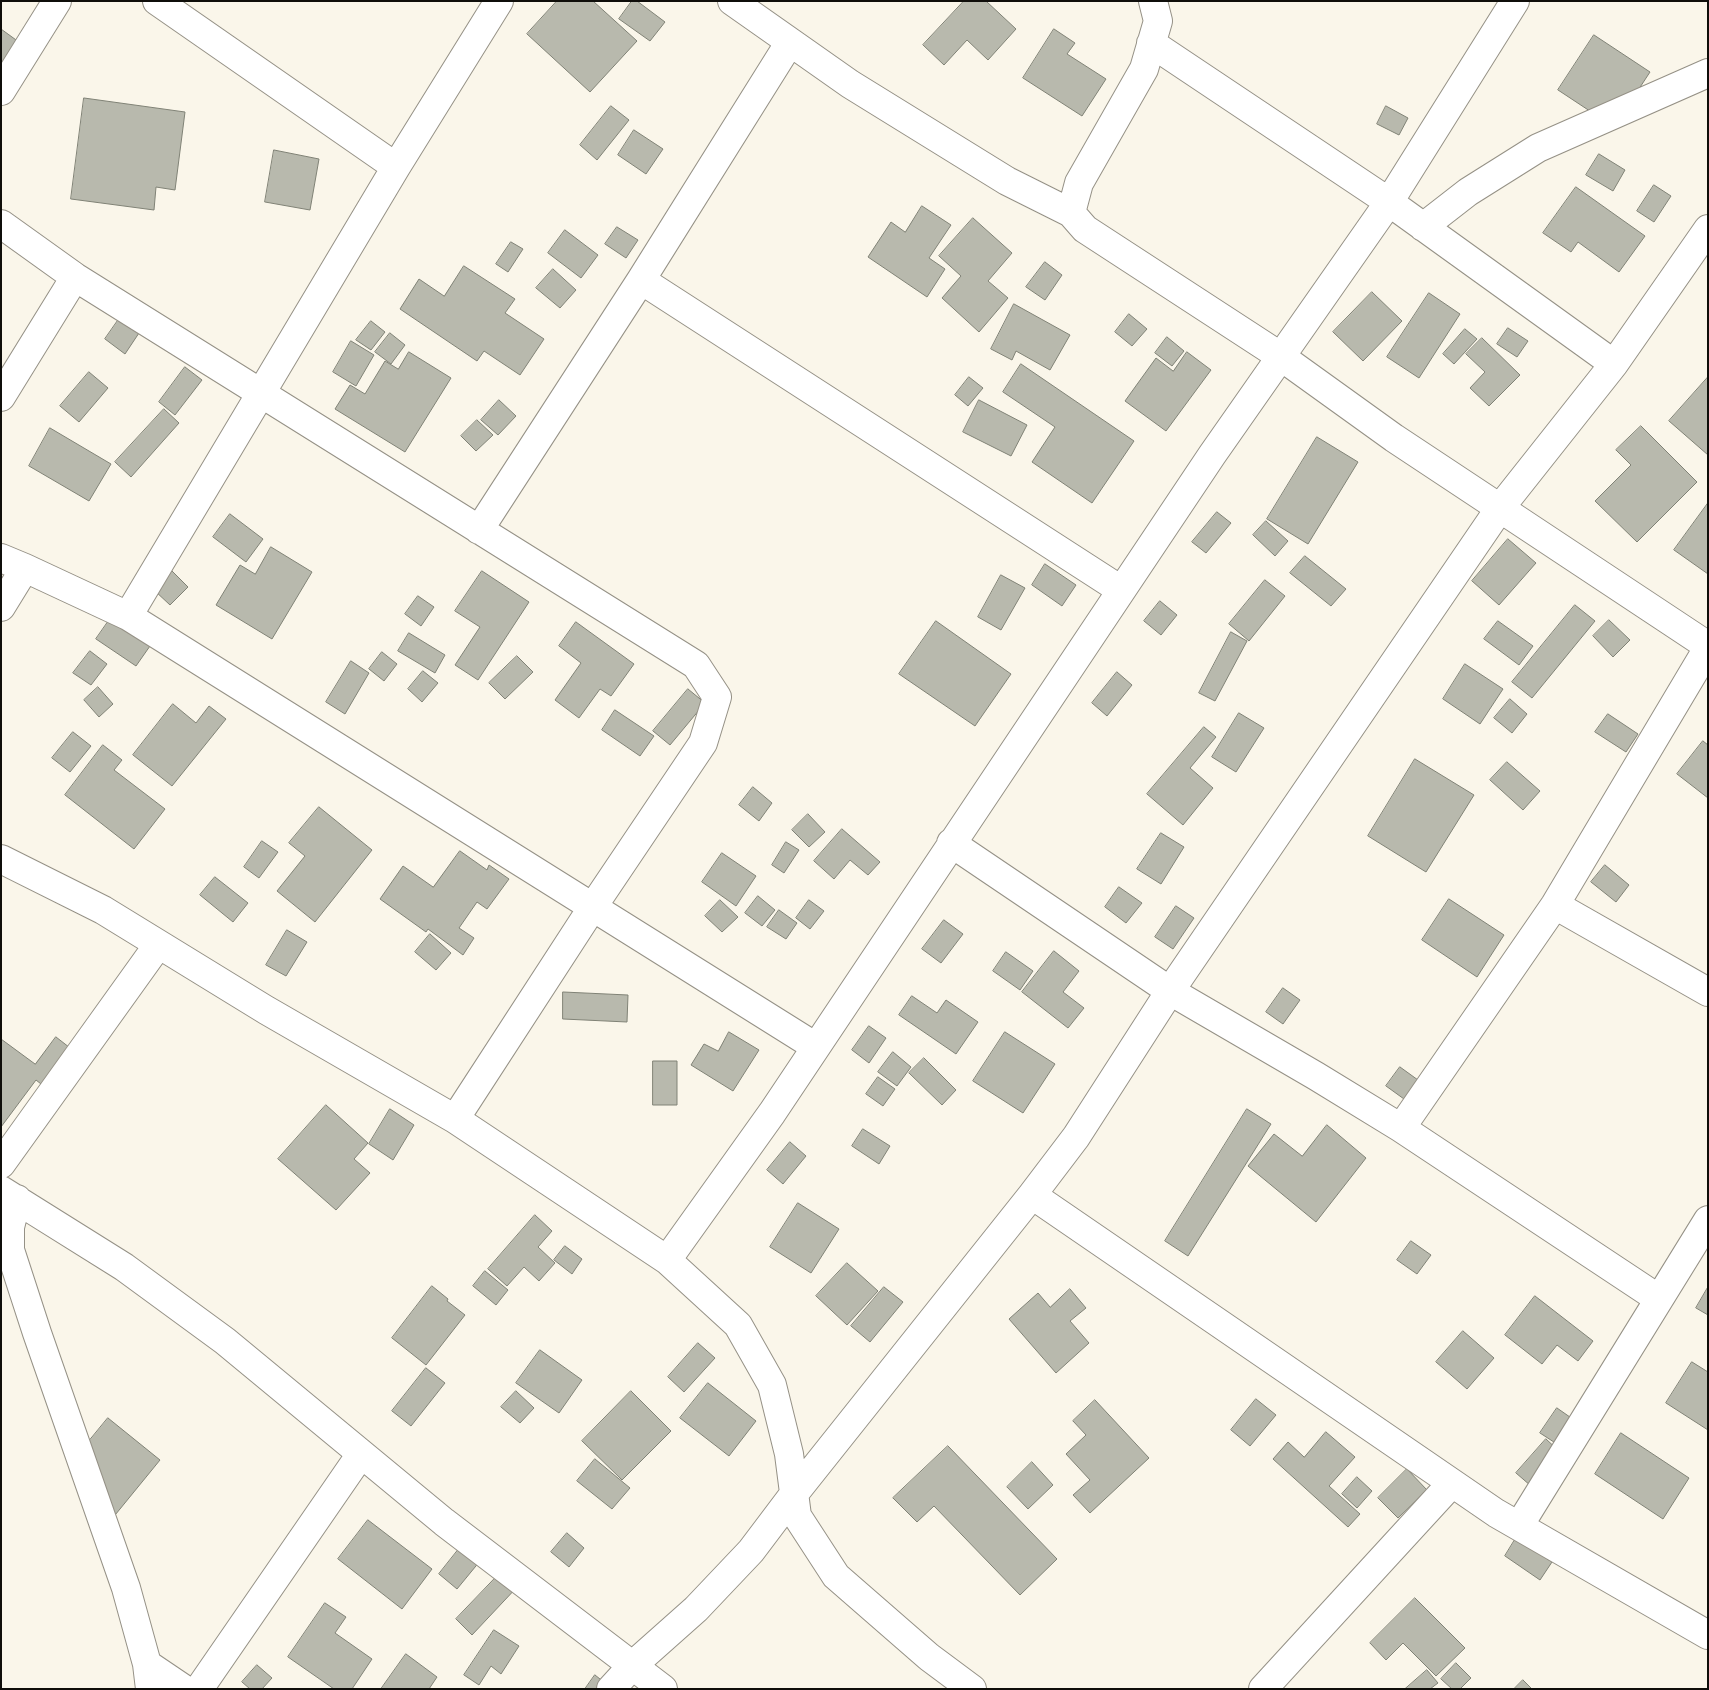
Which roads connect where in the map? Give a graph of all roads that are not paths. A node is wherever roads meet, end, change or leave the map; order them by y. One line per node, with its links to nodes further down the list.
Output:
1 (57, 1): 10 (street)
2 (157, 1): 11 (street)
3 (499, 1): 11 (street)
4 (732, 1): 7 (street)
5 (1153, 1): 8 (street)
6 (1515, 1): 12 (street)
7 (790, 42): 13 (street); 18 (street)
8 (1151, 43): 12 (street); 13 (street)
9 (1708, 72): 15 (street)
10 (1, 91)
11 (396, 167): 21 (street)
12 (1389, 202): 15 (street); 19 (street)
13 (1072, 213): 19 (street)
14 (1, 224): 17 (street)
15 (1423, 227): 20 (street)
16 (1708, 229): 20 (street)
17 (75, 277): 21 (street); 22 (street)
18 (641, 280): 24 (street); 26 (street)
19 (1280, 356): 23 (street); 26 (street)
20 (1614, 364): 23 (street)
21 (260, 394): 24 (street); 28 (street)
22 (1, 397)
23 (1500, 508): 29 (street); 35 (street)
24 (479, 530): 33 (street)
25 (13, 563): 27 (street); 28 (street)
26 (1121, 590): 30 (street)
27 (1, 607)
28 (128, 616): 33 (street)
29 (1708, 647): 32 (street)
30 (951, 843): 35 (street); 37 (street)
31 (1, 859): 34 (street)
32 (1556, 905): 36 (street); 39 (street)
33 (592, 908): 37 (street); 38 (street)
34 (158, 945): 38 (street); 40 (street)
35 (1170, 991): 39 (street); 42 (street)
36 (1708, 992)
37 (816, 1047): 44 (street)
38 (456, 1119): 44 (street)
39 (1401, 1128): 45 (street)
40 (1, 1164)
41 (9, 1194): 46 (street); 52 (street)
42 (1032, 1195): 47 (street); 48 (street)
43 (1708, 1220): 45 (street)
44 (667, 1260): 48 (street)
45 (1658, 1299): 49 (street)
46 (360, 1454): 51 (street); 54 (street)
47 (1452, 1483): 49 (street); 58 (street)
48 (794, 1494): 51 (street); 57 (street)
49 (1519, 1526): 50 (street)
50 (1708, 1635)
51 (633, 1665): 55 (street); 56 (street)
52 (149, 1677): 53 (street)
53 (184, 1689)
54 (198, 1689)
55 (611, 1689)
56 (663, 1689)
57 (972, 1689)
58 (1263, 1689)

